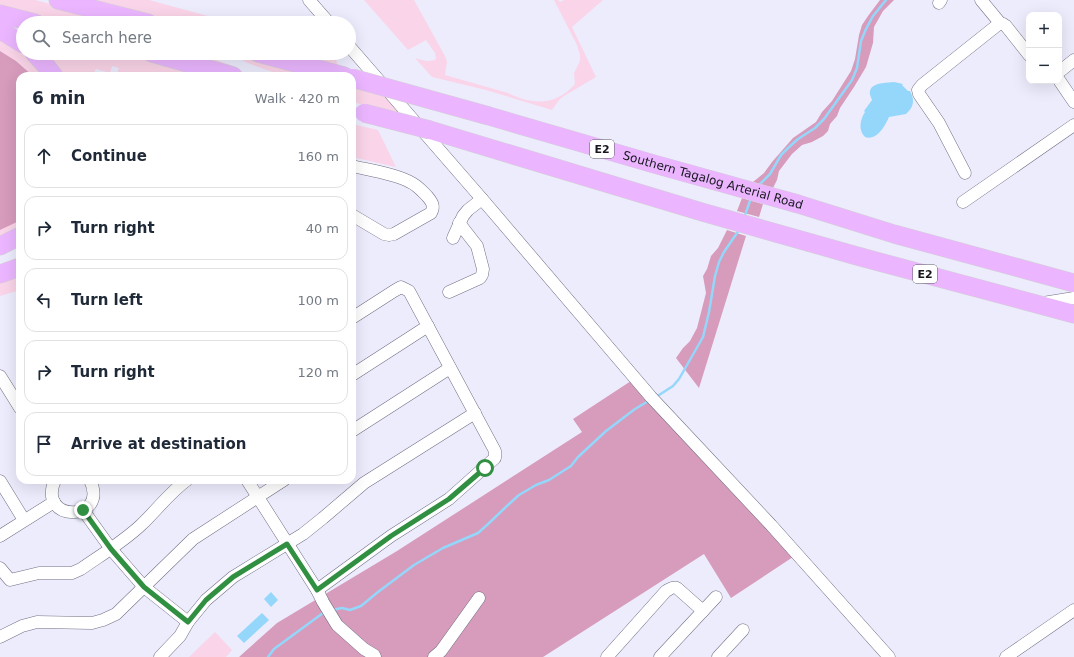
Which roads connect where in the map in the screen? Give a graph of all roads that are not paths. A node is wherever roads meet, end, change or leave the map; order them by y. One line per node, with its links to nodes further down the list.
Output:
1 (58, 0): 5 (highway)
2 (309, 0): 6 (street)
3 (981, 0): 8 (street)
4 (0, 14): 7 (highway)
5 (121, 16)
6 (323, 16)
7 (16, 18)
8 (1000, 23): 11 (street); 27 (street)
9 (0, 30): 10 (highway)
10 (16, 40)
11 (1026, 52)
12 (356, 54): 28 (street)
13 (40, 60): 18 (highway)
14 (177, 60): 19 (highway)
15 (284, 60): 20 (highway)
16 (1074, 60): 17 (street)
17 (1062, 70)
18 (51, 72)
19 (219, 72)
20 (329, 72)
21 (356, 79): 37 (highway, Southern Tagalog Arterial Road / E2, bridge)
22 (1062, 84): 23 (street)
23 (1074, 102)
24 (359, 114): 40 (highway, E2, bridge)
25 (1074, 125): 29 (street)
26 (356, 167): 30 (street)
27 (965, 173)
28 (482, 199): 31 (street); 79 (street)
29 (963, 202)
30 (356, 217)
31 (459, 223): 33 (street); 38 (street)
32 (16, 238): 34 (highway)
33 (453, 238)
34 (0, 246)
35 (16, 269): 36 (highway)
36 (0, 274)
37 (1074, 284)
38 (449, 292)
39 (1074, 298): 40 (street)
40 (1038, 303): 41 (highway, E2)
41 (1074, 314)
42 (356, 315): 43 (street)
43 (428, 326): 44 (street); 45 (street)
44 (450, 368): 48 (street); 49 (street)
45 (356, 371)
46 (0, 376): 47 (street)
47 (16, 402)
48 (475, 413): 61 (street); 65 (street)
49 (356, 428)
50 (0, 481): 59 (street)
51 (53, 484): 57 (street)
52 (92, 484): 58 (street)
53 (182, 484): 62 (street)
54 (250, 484): 56 (street)
55 (278, 484): 56 (street)
56 (258, 497): 61 (street); 64 (street)
57 (54, 502): 58 (street); 59 (street)
58 (83, 510): 62 (street)
59 (24, 520): 60 (street)
60 (0, 536)
61 (287, 544): 65 (street); 70 (street)
62 (111, 549): 63 (street); 64 (street)
63 (0, 568)
64 (144, 587): 70 (street); 72 (street)
65 (317, 590): 74 (street)
66 (716, 597): 69 (street)
67 (479, 598): 75 (street)
68 (1074, 610): 80 (street)
69 (702, 611): 76 (street); 77 (street)
70 (188, 622): 73 (street)
71 (743, 630): 78 (street)
72 (0, 637)
73 (160, 657)
74 (375, 657)
75 (434, 657)
76 (607, 657)
77 (660, 657)
78 (718, 657)
79 (889, 657)
80 (1006, 657)

